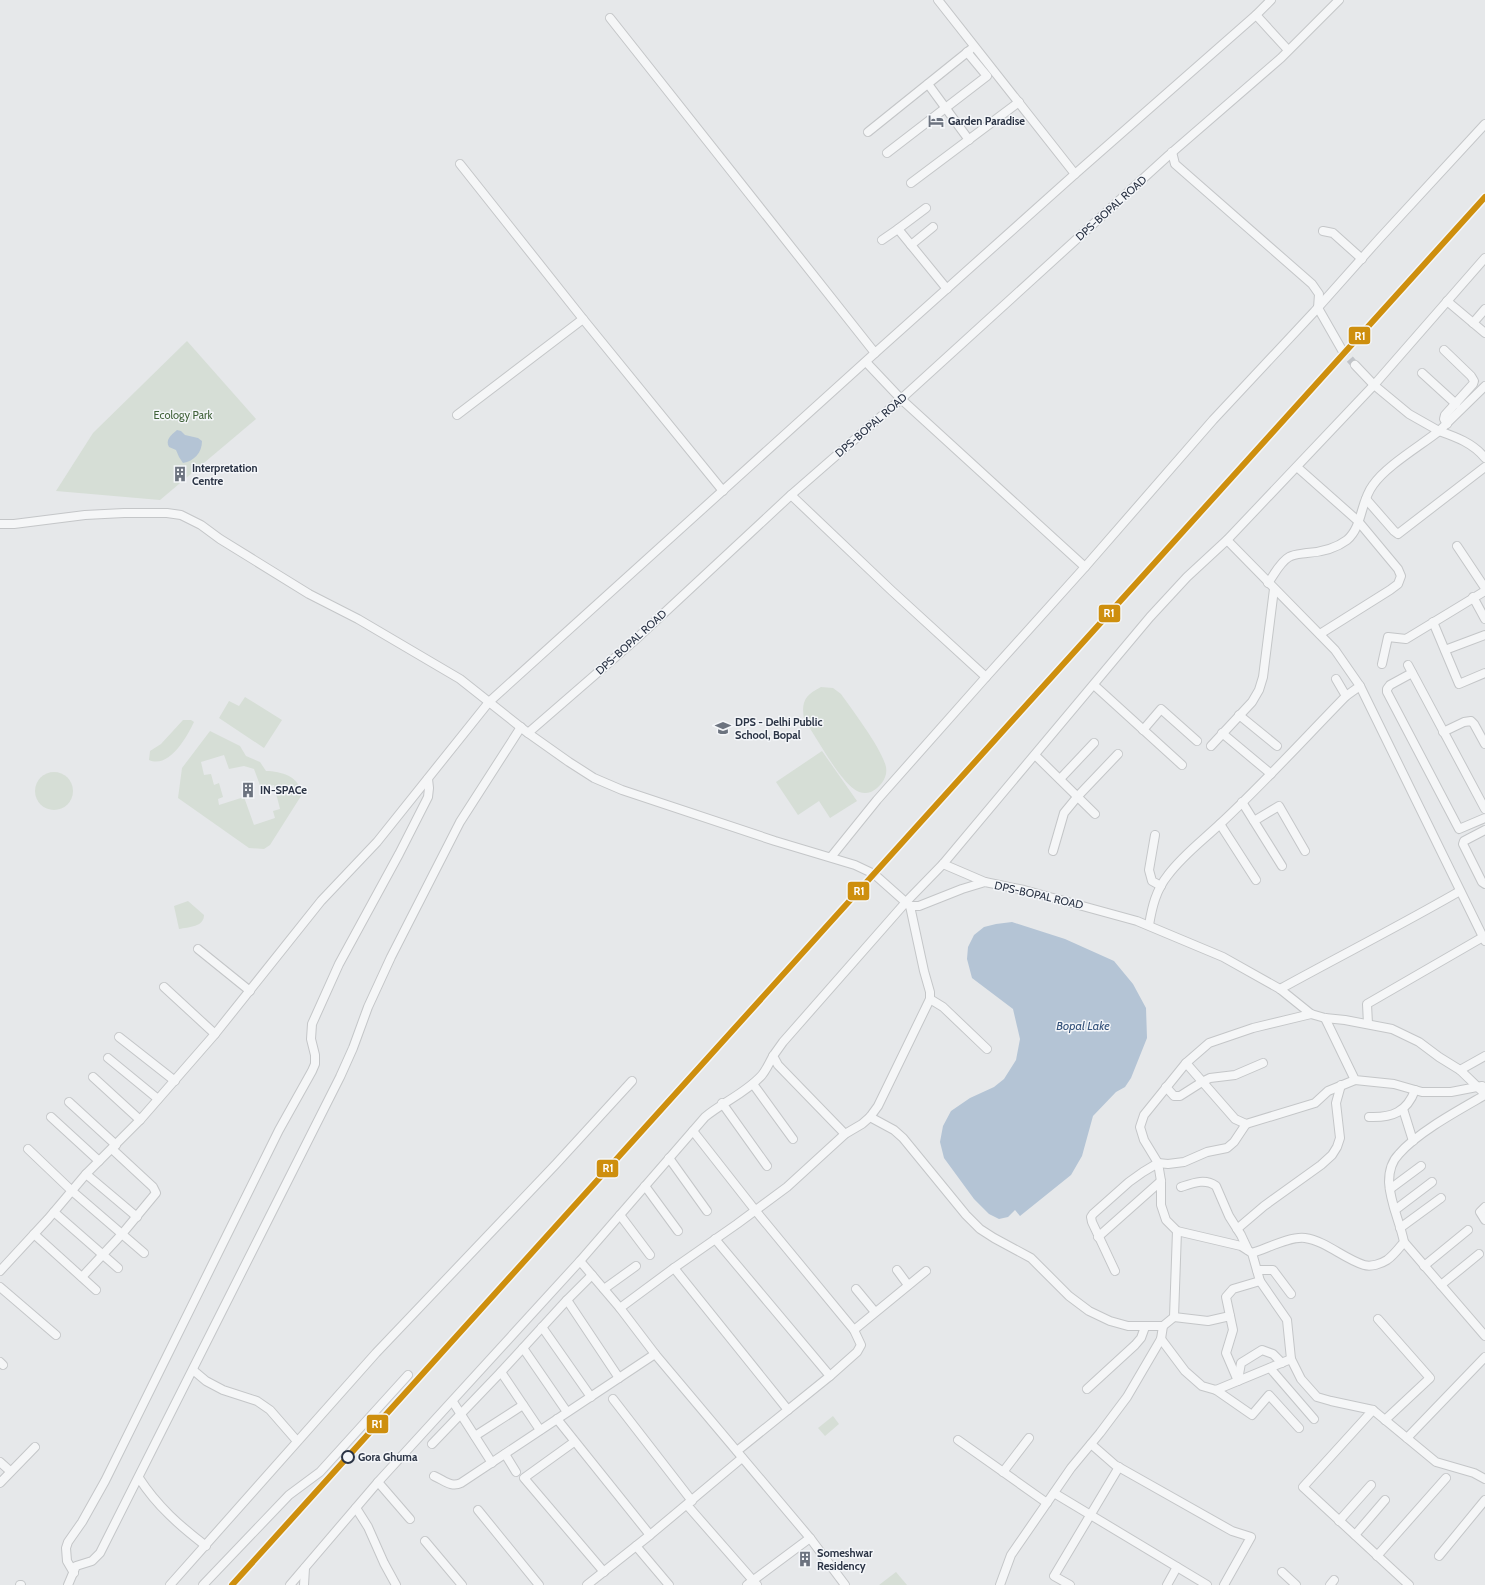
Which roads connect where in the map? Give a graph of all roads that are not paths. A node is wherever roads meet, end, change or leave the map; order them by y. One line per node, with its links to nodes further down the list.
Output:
1 (938, 0): 6 (street)
2 (1271, 0): 4 (street)
3 (1339, 0): 7 (street, DPS-BOPAL ROAD)
4 (1256, 15): 7 (street); 17 (street)
5 (610, 18): 36 (street)
6 (971, 50): 8 (street); 9 (street); 10 (street)
7 (1288, 50): 14 (street, DPS-BOPAL ROAD)
8 (928, 84): 10 (street); 12 (street)
9 (1019, 102): 13 (street); 17 (street)
10 (946, 109): 13 (street); 15 (street)
11 (1485, 124): 25 (street)
12 (868, 132)
13 (969, 140): 18 (street)
14 (1172, 152): 29 (street); 42 (street, DPS-BOPAL ROAD)
15 (887, 153)
16 (460, 164): 31 (street)
17 (1075, 174): 27 (street)
18 (911, 183)
19 (926, 208): 21 (street)
20 (933, 227): 24 (street)
21 (898, 229): 23 (street); 24 (street)
22 (1323, 231): 25 (street)
23 (882, 240)
24 (911, 245): 27 (street)
25 (1362, 258): 29 (street)
26 (1485, 258): 28 (street)
27 (947, 289): 36 (street)
28 (1447, 301): 32 (street); 40 (street)
29 (1318, 308): 34 (street); 57 (street)
30 (1485, 309): 32 (street)
31 (583, 319): 44 (street); 50 (street)
32 (1473, 322): 33 (street)
33 (1485, 333)
34 (1342, 350)
35 (1444, 350): 43 (street)
36 (875, 353): 37 (street)
37 (866, 362): 42 (street); 50 (street)
38 (1355, 365): 40 (street)
39 (1422, 373): 43 (street)
40 (1374, 385): 46 (street); 48 (street)
41 (1485, 386): 45 (street)
42 (901, 399): 51 (street, DPS-BOPAL ROAD); 57 (street)
43 (1456, 404): 45 (street)
44 (457, 415)
45 (1447, 424): 46 (street)
46 (1439, 431): 47 (street); 52 (street)
47 (1485, 458)
48 (1297, 467): 53 (street); 55 (street)
49 (1485, 467): 52 (street)
50 (723, 491): 75 (street)
51 (790, 495): 70 (street); 77 (street, DPS-BOPAL ROAD)
52 (1366, 499): 53 (street)
53 (1358, 521): 58 (street); 63 (street)
54 (0, 524): 75 (street)
55 (1227, 540): 58 (street); 72 (street)
56 (1457, 546): 59 (street)
57 (1085, 567): 70 (street)
58 (1271, 586): 63 (street); 76 (street)
59 (1485, 589): 60 (street)
60 (1473, 598): 61 (street); 62 (street)
61 (1485, 619)
62 (1433, 622): 65 (street); 66 (street)
63 (1320, 634): 73 (street)
64 (1485, 635): 65 (street)
65 (1445, 650): 68 (street)
66 (1382, 664)
67 (1408, 665): 69 (street)
68 (1485, 673)
69 (1412, 674): 79 (street); 96 (street)
70 (986, 677): 103 (street)
71 (1336, 679): 74 (street)
72 (1094, 685): 78 (street); 87 (street)
73 (1360, 686): 74 (street); 110 (street)
74 (1346, 696): 89 (street)
75 (489, 702): 77 (street); 90 (street)
76 (1239, 715): 80 (street); 85 (street)
77 (524, 730): 103 (street); 232 (street, DPS-BOPAL ROAD)
78 (1143, 730): 81 (street); 88 (street)
79 (1443, 732): 83 (street); 94 (street)
80 (1222, 733): 84 (street); 89 (street)
81 (1197, 741)
82 (1094, 743): 91 (street)
83 (1485, 744)
84 (1211, 746)
85 (1277, 746)
86 (1118, 754): 92 (street)
87 (1035, 755): 91 (street); 104 (street)
88 (1182, 764)
89 (1271, 774): 93 (street)
90 (428, 779): 117 (street); 299 (street)
91 (1060, 780): 92 (street)
92 (1078, 796): 95 (street); 101 (street)
93 (1242, 802): 97 (street); 98 (street)
94 (1485, 809)
95 (1096, 814)
96 (1485, 818)
97 (1254, 821): 102 (street); 105 (street)
98 (1220, 824): 106 (street); 109 (street)
99 (1485, 830): 108 (street)
100 (1155, 835): 109 (street)
101 (1053, 851)
102 (1305, 851)
103 (830, 857): 111 (street)
104 (943, 864): 107 (street); 111 (street)
105 (1282, 866)
106 (1256, 880)
107 (984, 882): 111 (street, DPS-BOPAL ROAD); 112 (street, DPS-BOPAL ROAD)
108 (1485, 884)
109 (1161, 886): 112 (street)
110 (1460, 891): 113 (street); 116 (street)
111 (908, 904): 118 (street); 125 (street)
112 (1150, 925): 116 (street, DPS-BOPAL ROAD)
113 (1484, 939): 121 (street)
114 (198, 949): 117 (street)
115 (164, 987): 122 (street)
116 (1280, 989): 119 (street, DPS-BOPAL ROAD)
117 (250, 991): 122 (street)
118 (930, 999): 124 (street); 147 (street)
119 (1311, 1014): 120 (street); 128 (street)
120 (1325, 1018): 121 (street); 132 (street)
121 (1368, 1024): 130 (street)
122 (215, 1034): 133 (street)
123 (120, 1037): 133 (street)
124 (987, 1049)
125 (773, 1056): 136 (street); 152 (street)
126 (1485, 1056): 130 (street)
127 (108, 1058): 142 (street)
128 (1186, 1063): 135 (street); 139 (street)
129 (1263, 1063): 135 (street)
130 (1460, 1070): 138 (street)
131 (93, 1077): 149 (street)
132 (1355, 1080): 137 (street); 140 (street)
133 (175, 1081): 142 (street)
134 (632, 1081): 257 (street)
135 (1202, 1082): 139 (street); 150 (street)
136 (753, 1084): 144 (street); 153 (street)
137 (1341, 1085): 150 (street); 179 (street)
138 (1482, 1086): 140 (street); 141 (street)
139 (1166, 1087): 159 (street)
140 (1414, 1090): 145 (street)
141 (1485, 1094): 154 (street)
142 (158, 1100): 149 (street)
143 (69, 1102): 155 (street)
144 (722, 1103): 151 (street); 160 (street)
145 (1403, 1109): 148 (street); 154 (street)
146 (51, 1117): 158 (street)
147 (870, 1117): 152 (street); 221 (street)
148 (1369, 1117)
149 (140, 1120): 155 (street)
150 (1246, 1124): 159 (street)
151 (693, 1131): 157 (street); 171 (street)
152 (844, 1134): 171 (street)
153 (793, 1139)
154 (1413, 1141): 167 (street)
155 (114, 1147): 158 (street); 176 (street)
156 (28, 1149): 168 (street)
157 (669, 1158): 165 (street); 173 (street)
158 (99, 1161): 162 (street)
159 (1158, 1164): 163 (street); 185 (street)
160 (767, 1166)
161 (1420, 1166): 167 (street)
162 (86, 1174): 168 (street); 176 (street)
163 (1161, 1181): 182 (street); 185 (street)
164 (1432, 1182): 172 (street)
165 (645, 1186): 175 (street); 181 (street)
166 (1181, 1187): 179 (street)
167 (1390, 1189): 172 (street)
168 (72, 1191): 174 (street); 184 (street)
169 (1441, 1198): 178 (street)
170 (1485, 1207): 177 (street)
171 (755, 1210): 186 (street); 222 (street)
172 (1394, 1210): 178 (street)
173 (707, 1211)
174 (54, 1212): 183 (street); 191 (street)
175 (620, 1215): 192 (street); 193 (street)
176 (137, 1217): 184 (street)
177 (1485, 1220)
178 (1400, 1228): 187 (street)
179 (1237, 1229): 188 (street)
180 (1468, 1230): 195 (street)
181 (678, 1231)
182 (1177, 1231): 188 (street); 217 (street)
183 (34, 1234): 200 (street); 204 (street)
184 (122, 1234): 189 (street); 191 (street)
185 (1098, 1237): 202 (street)
186 (715, 1239): 197 (street); 235 (street)
187 (1404, 1242): 188 (street); 195 (street)
188 (1250, 1251): 199 (street)
189 (144, 1253)
190 (1479, 1254): 207 (street)
191 (103, 1255): 196 (street); 204 (street)
192 (650, 1255)
193 (580, 1261): 203 (street); 242 (street)
194 (636, 1266): 209 (street)
195 (1424, 1266): 207 (street)
196 (118, 1268)
197 (674, 1268): 214 (street); 244 (street)
198 (897, 1270): 206 (street)
199 (1257, 1270): 205 (street); 212 (street)
200 (0, 1271)
201 (926, 1271): 206 (street)
202 (1115, 1271)
203 (592, 1275): 209 (street); 213 (street)
204 (82, 1277): 210 (street)
205 (1260, 1281): 216 (street); 229 (street)
206 (908, 1285): 215 (street)
207 (1441, 1285): 224 (street)
208 (0, 1287): 223 (street)
209 (604, 1289): 214 (street)
210 (96, 1290)
211 (856, 1290): 215 (street)
212 (1292, 1294)
213 (567, 1300): 220 (street); 236 (street)
214 (620, 1308): 227 (street)
215 (875, 1312): 222 (street)
216 (1230, 1316): 217 (street); 237 (street)
217 (1174, 1317): 219 (street)
218 (1378, 1319): 250 (street)
219 (1163, 1326): 221 (street); 225 (street)
220 (542, 1327): 226 (street); 240 (street)
221 (1146, 1327): 238 (street)
222 (854, 1330): 235 (street)
223 (56, 1335)
224 (1485, 1336)
225 (1162, 1339): 239 (street); 260 (street)
226 (523, 1348): 233 (street); 246 (street)
227 (655, 1354): 236 (street); 263 (street)
228 (1485, 1357): 255 (street)
229 (1291, 1360): 230 (street); 245 (street)
230 (1282, 1363): 231 (street); 237 (street)
231 (1270, 1368): 237 (street); 249 (street)
232 (193, 1370): 257 (street); 271 (street, DPS-BOPAL ROAD)
233 (501, 1372): 243 (street); 247 (street)
234 (408, 1375): 303 (street)
235 (830, 1376): 244 (street)
236 (619, 1378): 240 (street)
237 (1238, 1381): 239 (street)
238 (1087, 1389)
239 (1216, 1390): 251 (street)
240 (591, 1396): 246 (street)
241 (613, 1399): 280 (street)
242 (453, 1402): 247 (street); 274 (street)
243 (523, 1404): 252 (street); 253 (street)
244 (788, 1410): 263 (street)
245 (1373, 1410): 250 (street); 286 (street)
246 (567, 1412): 248 (street)
247 (461, 1413): 253 (street); 259 (street)
248 (557, 1419): 252 (street); 258 (street)
249 (1314, 1419)
250 (1385, 1420): 255 (street)
251 (1299, 1428)
252 (540, 1430): 262 (street)
253 (475, 1436): 265 (street)
254 (1029, 1438): 269 (street)
255 (1407, 1438): 273 (street)
256 (958, 1440): 269 (street)
257 (297, 1441): 291 (street)
258 (574, 1442): 288 (street); 297 (street)
259 (432, 1444)
260 (1091, 1444): 266 (street); 277 (street)
261 (35, 1447): 267 (street)
262 (505, 1454): 265 (street); 268 (street)
263 (739, 1454): 280 (street); 289 (street)
264 (0, 1462): 267 (street)
265 (492, 1463): 270 (street)
266 (1119, 1467): 284 (street); 316 (street)
267 (10, 1471): 275 (street)
268 (516, 1472)
269 (1003, 1472): 281 (street)
270 (434, 1476)
271 (139, 1478): 291 (street); 299 (street, DPS-BOPAL ROAD)
272 (1446, 1478): 293 (street)
273 (1485, 1479)
274 (378, 1482): 282 (street); 285 (street)
275 (0, 1483)
276 (1371, 1485): 286 (street)
277 (1054, 1493): 281 (street); 284 (street)
278 (1385, 1500): 287 (street)
279 (1485, 1500): 294 (street)
280 (689, 1503): 288 (street); 300 (street)
281 (1047, 1503): 312 (street)
282 (356, 1508): 296 (street); 306 (street)
283 (478, 1510): 308 (street)
284 (1090, 1515): 295 (street); 313 (street)
285 (410, 1519)
286 (1339, 1521): 287 (street)
287 (1355, 1535): 293 (street)
288 (650, 1536): 292 (street)
289 (810, 1538): 300 (street); 311 (street)
290 (425, 1541): 307 (street)
291 (206, 1546): 302 (street)
292 (636, 1546): 297 (street); 310 (street)
293 (1377, 1556): 318 (street)
294 (1439, 1556)
295 (1177, 1567): 314 (street); 315 (street)
296 (305, 1568): 304 (street); 305 (street)
297 (604, 1572): 309 (street)
298 (1282, 1572): 317 (street)
299 (74, 1573): 301 (street)
300 (752, 1583)
301 (68, 1585)
302 (170, 1585)
303 (203, 1585)
304 (290, 1585)
305 (304, 1585)
306 (396, 1585)
307 (462, 1585)
308 (539, 1585)
309 (587, 1585)
310 (669, 1585)
311 (845, 1585)
312 (1000, 1585)
313 (1070, 1585)
314 (1167, 1585)
315 (1207, 1585)
316 (1224, 1585)
317 (1296, 1585)
318 (1409, 1585)

